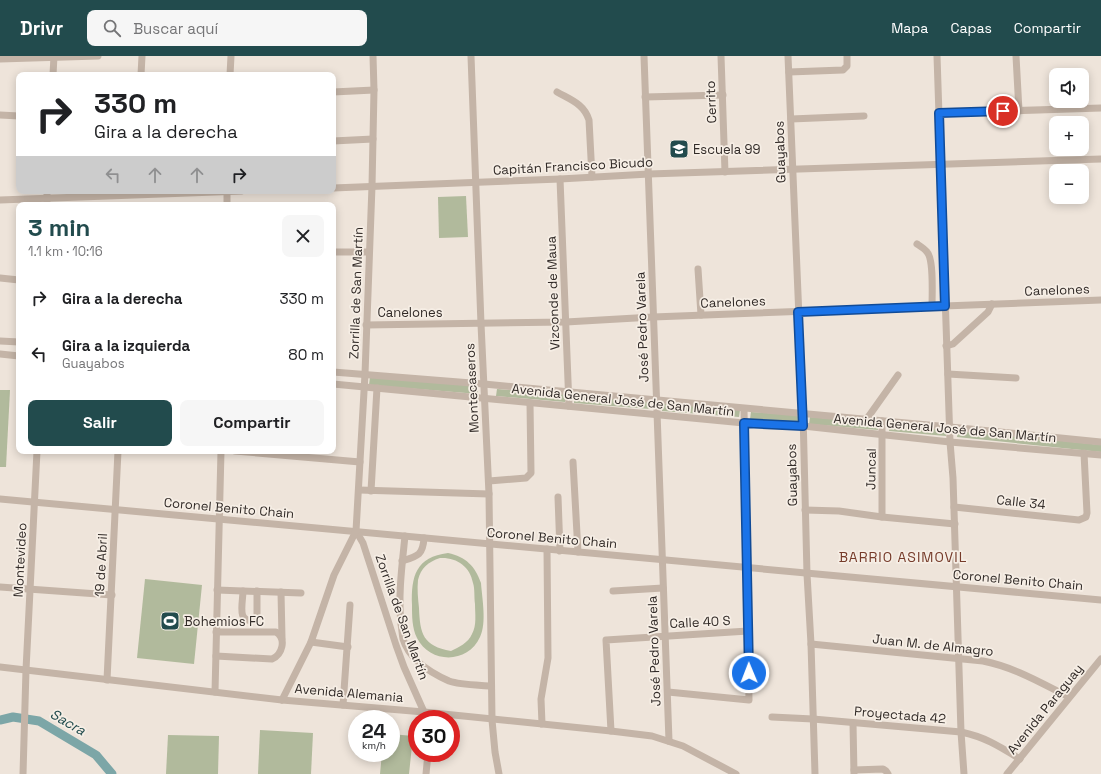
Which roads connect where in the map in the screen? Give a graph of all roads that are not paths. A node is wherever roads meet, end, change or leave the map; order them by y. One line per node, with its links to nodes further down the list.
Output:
1 (54, 56): 2 (street); 13 (street); 14 (street)
2 (98, 56)
3 (142, 56): 15 (street)
4 (231, 56): 16 (street)
5 (372, 56): 18 (street, Zorrilla de San Martín)
6 (471, 56): 39 (street, Montecaseros)
7 (644, 56): 22 (street, José Pedro Varela)
8 (721, 56): 21 (street, Cerrito)
9 (788, 56): 17 (street, Guayabos)
10 (847, 56): 17 (street)
11 (937, 56): 25 (street)
12 (1016, 56): 24 (street)
13 (0, 59)
14 (53, 72)
15 (141, 72)
16 (230, 72)
17 (789, 72): 29 (street, Guayabos)
18 (374, 90): 19 (street); 30 (street, Zorrilla de San Martín)
19 (336, 92)
20 (557, 92): 37 (street)
21 (723, 95): 22 (street); 35 (street, Cerrito)
22 (646, 97): 36 (street, José Pedro Varela)
23 (1101, 108): 24 (street)
24 (1018, 111): 25 (street)
25 (939, 113): 33 (street)
26 (0, 115): 27 (street)
27 (16, 116)
28 (864, 116): 29 (street)
29 (791, 120): 34 (street, Guayabos)
30 (372, 139): 31 (street); 40 (street, Zorrilla de San Martín)
31 (336, 141)
32 (1101, 160): 33 (street, Capitán Francisco Bicudo)
33 (941, 164): 34 (street, Capitán Francisco Bicudo); 54 (street)
34 (793, 170): 35 (street, Capitán Francisco Bicudo); 55 (street, Guayabos)
35 (725, 172): 36 (street, Capitán Francisco Bicudo)
36 (649, 174): 37 (street, Capitán Francisco Bicudo); 57 (street, José Pedro Varela)
37 (592, 177): 38 (street, Capitán Francisco Bicudo)
38 (560, 179): 39 (street, Capitán Francisco Bicudo); 58 (street, Vizconde de Maua)
39 (476, 182): 40 (street, Capitán Francisco Bicudo); 59 (street, Montecaseros)
40 (372, 186): 41 (street, Capitán Francisco Bicudo); 47 (street, Zorrilla de San Martín)
41 (336, 188)
42 (150, 194): 43 (street)
43 (47, 198): 44 (street)
44 (0, 200)
45 (917, 244): 53 (street)
46 (336, 252): 47 (street)
47 (369, 252): 60 (street, Zorrilla de San Martín)
48 (698, 269): 56 (street)
49 (0, 278): 50 (street)
50 (16, 280)
51 (1101, 300): 52 (street, Canelones)
52 (992, 304): 54 (street, Canelones); 63 (street)
53 (932, 306): 54 (street, Canelones); 55 (street, Canelones)
54 (945, 306): 63 (street)
55 (798, 312): 56 (street, Canelones); 82 (street, Guayabos)
56 (701, 315): 57 (street, Canelones)
57 (653, 317): 58 (street, Canelones); 77 (street, José Pedro Varela)
58 (566, 322): 59 (street, Canelones); 75 (street, Vizconde de Maua)
59 (481, 324): 60 (street, Canelones); 72 (street, Montecaseros)
60 (366, 325): 67 (street, Zorrilla de San Martín)
61 (0, 341): 62 (street)
62 (16, 342)
63 (946, 346): 68 (street)
64 (0, 354): 65 (street)
65 (16, 356)
66 (336, 372): 67 (street, Avenida General José de San Martín)
67 (365, 374): 72 (street, Avenida General José de San Martín); 73 (street, Zorrilla de San Martín)
68 (948, 374): 70 (street); 87 (street)
69 (898, 375): 83 (street)
70 (1016, 378)
71 (336, 384): 73 (street, Avenida General José de San Martín)
72 (484, 384): 75 (street, Avenida General José de San Martín); 76 (street, Montecaseros)
73 (364, 387): 74 (street, Avenida General José de San Martín); 97 (street, Zorrilla de San Martín)
74 (377, 388): 76 (street, Avenida General José de San Martín); 101 (street)
75 (569, 392): 77 (street, Avenida General José de San Martín); 79 (street, Vizconde de Maua)
76 (484, 398): 78 (street, Avenida General José de San Martín); 99 (street, Montecaseros)
77 (656, 400): 80 (street, Avenida General José de San Martín); 81 (street, José Pedro Varela)
78 (530, 402): 79 (street, Avenida General José de San Martín); 99 (street)
79 (569, 406): 81 (street, Avenida General José de San Martín)
80 (744, 409): 82 (street, Avenida General José de San Martín); 85 (street)
81 (657, 414): 85 (street, Avenida General José de San Martín); 120 (street, José Pedro Varela)
82 (803, 414): 83 (street, Avenida General José de San Martín); 86 (street, Guayabos)
83 (866, 420): 84 (street, Avenida General José de San Martín)
84 (882, 421): 87 (street, Avenida General José de San Martín); 88 (street, Juncal)
85 (744, 423): 86 (street, Avenida General José de San Martín); 121 (street)
86 (803, 426): 88 (street, Avenida General José de San Martín); 108 (street, Guayabos)
87 (950, 427): 89 (street); 90 (street, Avenida General José de San Martín)
88 (883, 435): 89 (street, Avenida General José de San Martín); 109 (street, Juncal)
89 (950, 442): 91 (street, Avenida General José de San Martín); 106 (street)
90 (1101, 442)
91 (1084, 453): 96 (street, Avenida General José de San Martín); 106 (street, Calle 34)
92 (37, 454): 105 (street, Montevideo)
93 (118, 454): 107 (street, 19 de Abril)
94 (221, 454): 110 (street)
95 (269, 454): 97 (street)
96 (1101, 455)
97 (360, 462): 100 (street, Zorrilla de San Martín)
98 (573, 462): 118 (street)
99 (489, 480): 102 (street, Montecaseros)
100 (359, 490): 101 (street); 112 (street, Zorrilla de San Martín)
101 (371, 491): 102 (street)
102 (489, 494): 115 (street, Montecaseros)
103 (558, 497): 117 (street)
104 (0, 499): 105 (street, Coronel Benito Chain)
105 (35, 502): 107 (street, Coronel Benito Chain); 126 (street, Montevideo)
106 (954, 507): 111 (street)
107 (116, 510): 110 (street, Coronel Benito Chain); 133 (street, 19 de Abril)
108 (805, 510): 109 (street); 122 (street, Guayabos)
109 (882, 517): 111 (street)
110 (219, 519): 112 (street, Coronel Benito Chain); 127 (street)
111 (955, 524): 124 (street)
112 (356, 531): 113 (street, Coronel Benito Chain); 140 (street, Zorrilla de San Martín); 155 (street, Zorrilla de San Martín)
113 (405, 536): 114 (street, Coronel Benito Chain); 119 (street)
114 (424, 538): 115 (street, Coronel Benito Chain); 119 (street)
115 (489, 544): 116 (street, Coronel Benito Chain); 149 (street, Montecaseros)
116 (547, 549): 117 (street, Coronel Benito Chain); 162 (street)
117 (560, 551): 118 (street, Coronel Benito Chain)
118 (578, 552): 120 (street, Coronel Benito Chain)
119 (402, 560): 149 (street)
120 (662, 560): 121 (street, Coronel Benito Chain); 125 (street, José Pedro Varela)
121 (747, 568): 122 (street, Coronel Benito Chain); 136 (street)
122 (807, 574): 124 (street, Coronel Benito Chain); 141 (street, Guayabos)
123 (0, 587): 126 (street)
124 (958, 587): 134 (street, Coronel Benito Chain); 144 (street)
125 (663, 588): 130 (street); 138 (street, José Pedro Varela)
126 (31, 589): 133 (street); 147 (street, Montevideo)
127 (217, 590): 128 (street); 137 (street)
128 (243, 591): 129 (street); 129 (street)
129 (257, 591): 131 (street)
130 (613, 591)
131 (281, 592): 132 (street); 139 (street)
132 (301, 592)
133 (112, 595): 148 (street, 19 de Abril)
134 (1101, 600)
135 (350, 605): 142 (street)
136 (748, 631): 138 (street, Calle 40 S); 151 (street)
137 (216, 632): 139 (street); 143 (street)
138 (665, 636): 151 (street, José Pedro Varela); 163 (street, Calle 40 S)
139 (282, 638): 143 (street)
140 (311, 642): 142 (street); 153 (street, Zorrilla de San Martín)
141 (811, 644): 144 (street, Juan M. de Almagro); 159 (street, Guayabos)
142 (348, 647): 154 (street)
143 (216, 656): 150 (street)
144 (959, 659): 152 (street, Juan M. de Almagro); 164 (street)
145 (1101, 659): 152 (street, Avenida Paraguay)
146 (0, 666): 147 (street, Avenida Alemania)
147 (26, 670): 148 (street, Avenida Alemania); 169 (street, Montevideo)
148 (107, 680): 150 (street, Avenida Alemania)
149 (492, 686): 160 (street, Montecaseros)
150 (215, 692): 153 (street, Avenida Alemania)
151 (668, 692): 165 (street, José Pedro Varela)
152 (1069, 697): 166 (street, Avenida Paraguay)
153 (282, 700): 154 (street, Avenida Alemania)
154 (343, 705): 156 (street, Avenida Alemania)
155 (423, 710)
156 (408, 711)
157 (460, 718): 160 (street, Avenida Alemania)
158 (772, 718): 159 (street, Proyectada 42)
159 (813, 719): 161 (street, Proyectada 42); 173 (street, Guayabos)
160 (492, 720): 162 (street, Avenida Alemania); 171 (street, Montecaseros)
161 (853, 723): 164 (street, Proyectada 42); 168 (street)
162 (542, 724): 163 (street, Avenida Alemania)
163 (611, 731): 165 (street, Avenida Alemania)
164 (961, 732): 166 (street, Proyectada 42); 175 (street)
165 (669, 741): 172 (street)
166 (1020, 759): 176 (street, Avenida Paraguay)
167 (427, 762): 170 (street)
168 (854, 772): 174 (street)
169 (23, 774)
170 (426, 774)
171 (499, 774)
172 (736, 774)
173 (815, 774)
174 (888, 774)
175 (964, 774)
176 (1007, 774)

